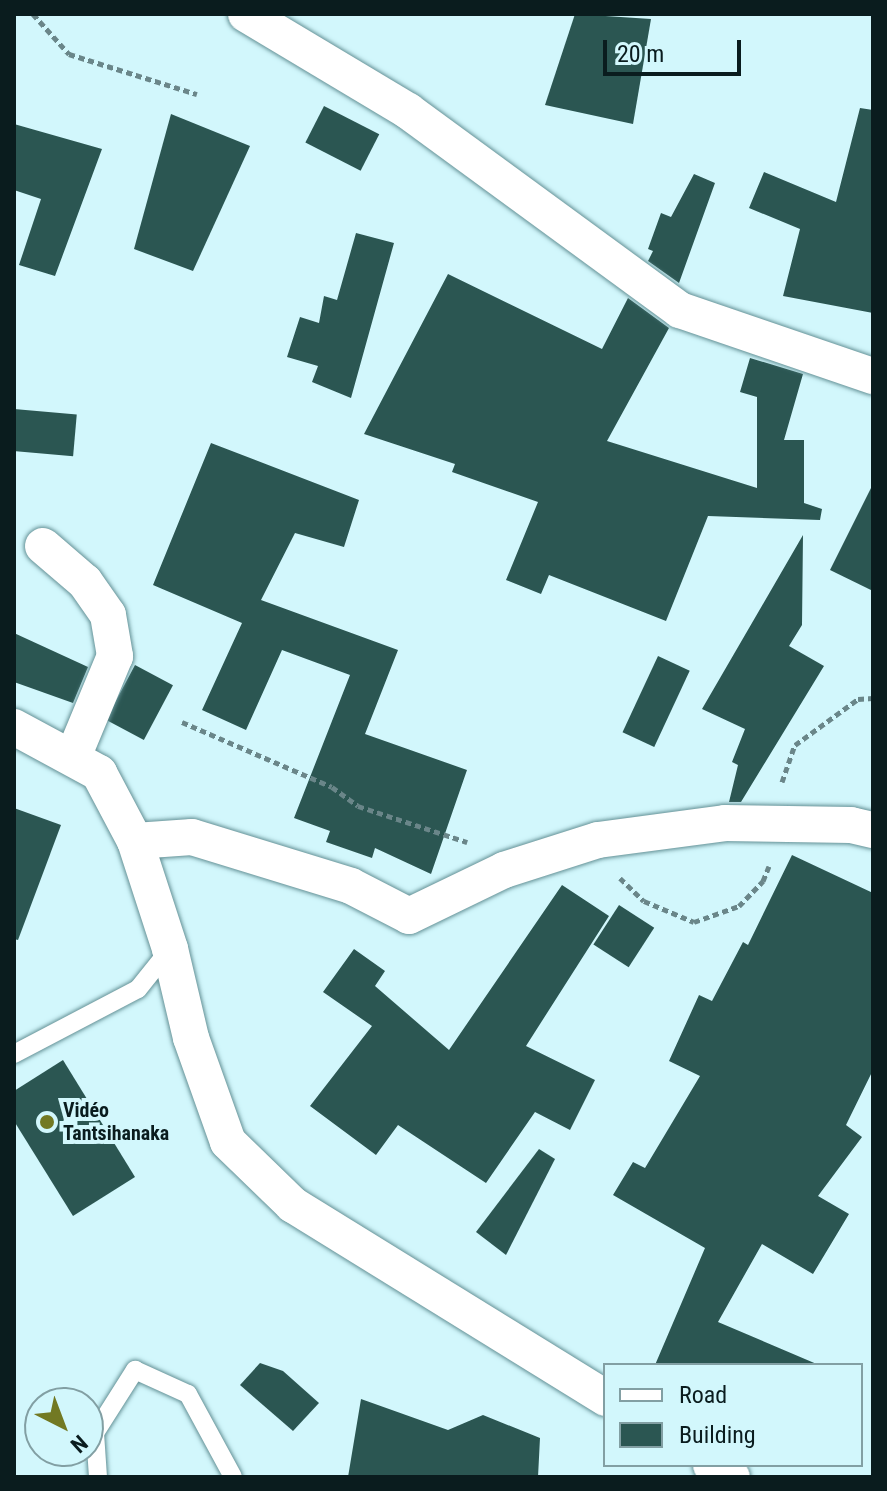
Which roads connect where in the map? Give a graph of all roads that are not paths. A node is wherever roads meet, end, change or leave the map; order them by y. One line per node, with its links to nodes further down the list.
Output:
1 (246, 14): 2 (street)
2 (873, 376)
3 (43, 546): 5 (street)
4 (14, 727): 5 (street)
5 (73, 757): 7 (street)
6 (873, 830): 7 (street)
7 (135, 841): 8 (street)
8 (170, 949): 9 (lane); 10 (street)
9 (14, 1054)
10 (603, 1397)
11 (714, 1467): 14 (street)
12 (98, 1477): 13 (lane)
13 (233, 1477)
14 (732, 1477)

